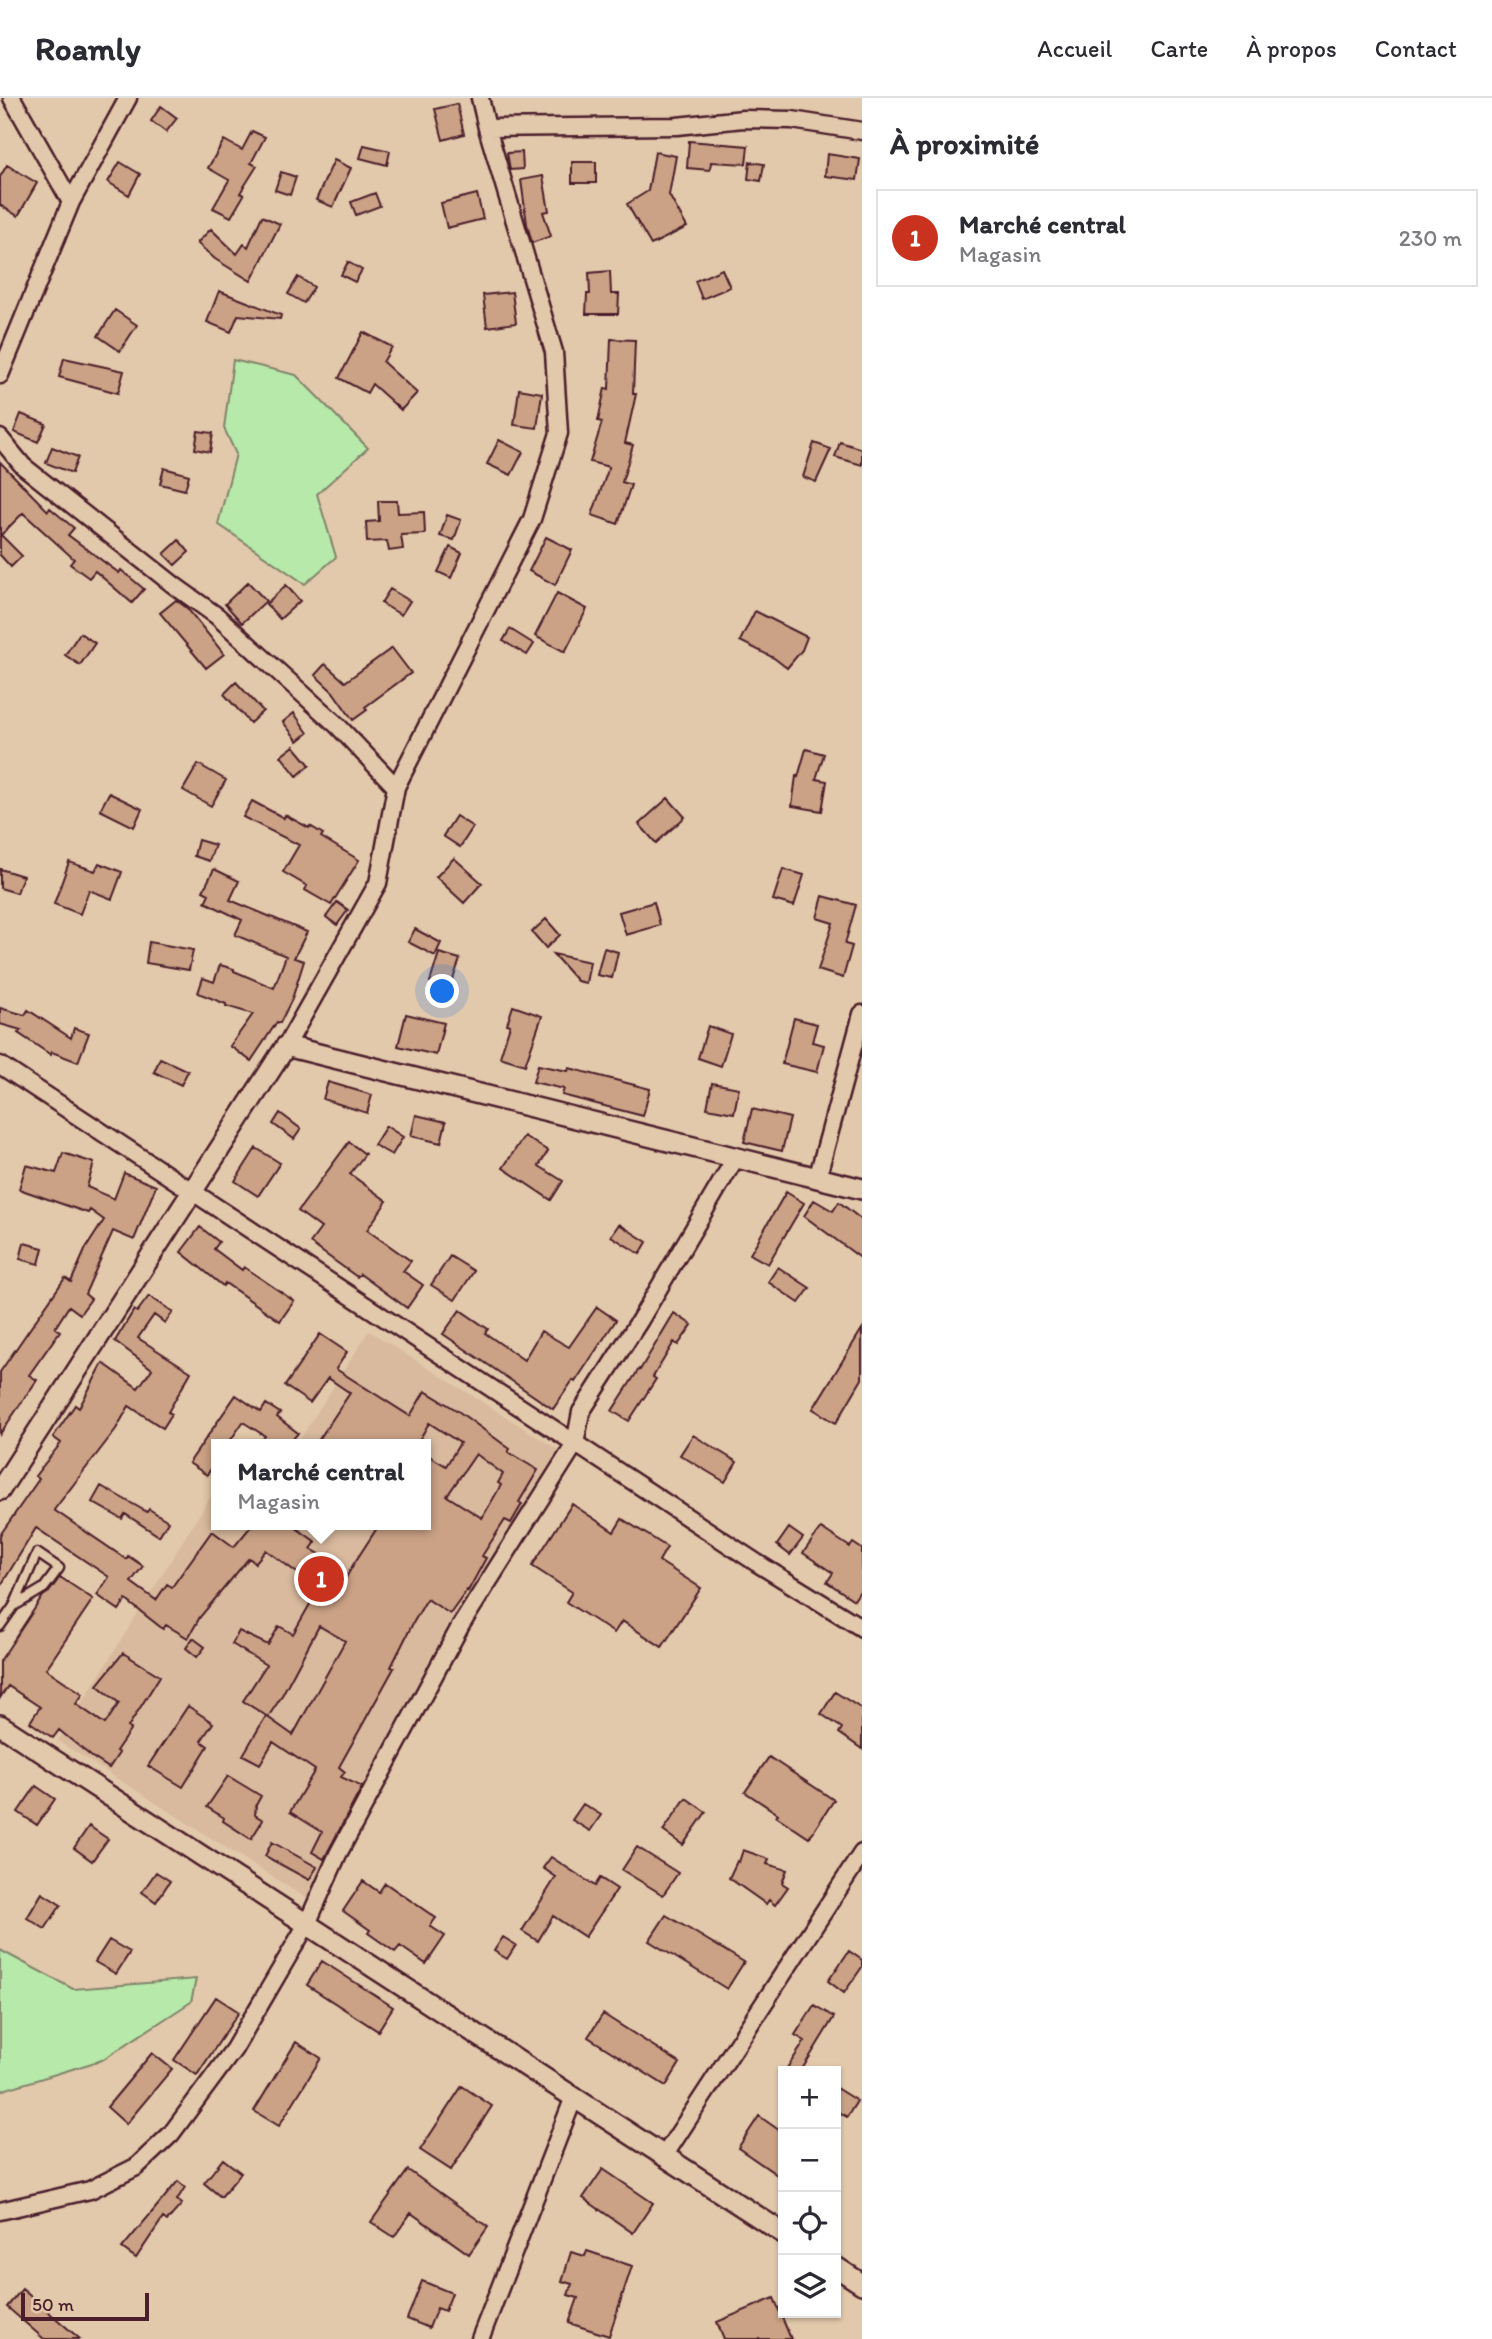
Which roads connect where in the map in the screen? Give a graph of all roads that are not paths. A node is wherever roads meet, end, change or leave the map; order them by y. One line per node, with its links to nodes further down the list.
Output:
1 (12, 98): 6 (street)
2 (128, 98): 6 (street)
3 (480, 98): 4 (street)
4 (487, 128): 5 (street); 9 (street)
5 (862, 131)
6 (71, 202): 7 (street)
7 (0, 375)
8 (0, 438): 9 (street)
9 (396, 787): 11 (street)
10 (862, 1014): 14 (street)
11 (286, 1046): 13 (street); 16 (street)
12 (0, 1065): 16 (street)
13 (736, 1157): 14 (street); 17 (street)
14 (817, 1179): 15 (street)
15 (862, 1189)
16 (191, 1192): 17 (street); 18 (street)
17 (575, 1444): 21 (street); 24 (street)
18 (0, 1490)
19 (14, 1606): 19 (lane); 20 (lane)
20 (0, 1626)
21 (862, 1628)
22 (0, 1725): 24 (street)
23 (862, 1853): 26 (street)
24 (307, 1924): 25 (street); 27 (street)
25 (574, 2097): 26 (street); 31 (street)
26 (664, 2156): 28 (street)
27 (0, 2211)
28 (778, 2230)
29 (841, 2270): 30 (street)
30 (862, 2284)
31 (480, 2339)

